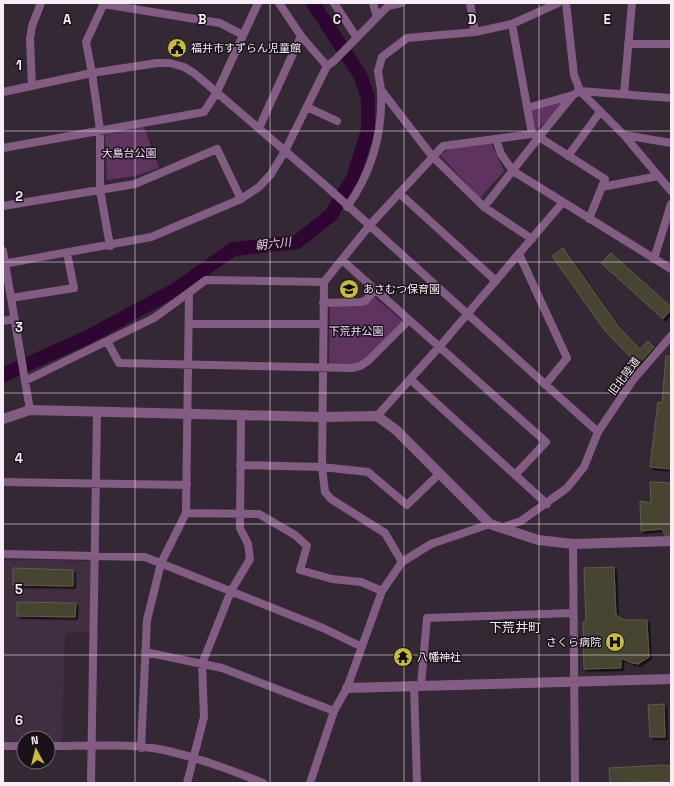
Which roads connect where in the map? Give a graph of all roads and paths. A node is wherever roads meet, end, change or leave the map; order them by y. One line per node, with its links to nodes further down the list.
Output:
1 (40, 3): 22 (street)
2 (258, 3): 15 (street)
3 (279, 3): 16 (street)
4 (334, 3): 17 (street)
5 (373, 3): 12 (street)
6 (401, 3): 12 (street)
7 (470, 3): 14 (street)
8 (558, 3): 13 (street)
9 (566, 3): 26 (street)
10 (632, 3): 18 (street)
11 (104, 4): 15 (street); 21 (street)
12 (377, 17): 17 (street)
13 (512, 24): 14 (street); 30 (street)
14 (475, 32): 23 (street)
15 (243, 35): 25 (street)
16 (301, 36): 20 (street); 33 (street)
17 (355, 40): 20 (street)
18 (628, 44): 19 (street); 27 (street)
19 (671, 44)
20 (327, 66): 29 (street)
21 (92, 73): 22 (street); 25 (street); 34 (street)
22 (32, 86): 24 (street)
23 (381, 90): 41 (street); 53 (street)
24 (3, 92)
25 (217, 92): 33 (street); 34 (street)
26 (577, 92): 27 (street); 30 (street); 31 (street); 36 (street)
27 (624, 94): 28 (street)
28 (671, 98)
29 (307, 107): 32 (street); 40 (street)
30 (527, 108): 36 (street)
31 (600, 112): 35 (street); 42 (street)
32 (337, 121)
33 (259, 128): 40 (street)
34 (100, 130): 39 (street); 46 (street)
35 (624, 135): 38 (street); 44 (street)
36 (535, 136): 37 (street); 42 (street); 43 (street)
37 (496, 139): 41 (street); 43 (street)
38 (671, 143)
39 (3, 148)
40 (285, 151): 49 (street); 53 (street)
41 (432, 156): 48 (street); 54 (street)
42 (568, 156): 45 (street)
43 (513, 171): 50 (street); 54 (street)
44 (658, 176): 45 (street); 47 (street)
45 (602, 187): 55 (street)
46 (100, 190): 49 (street); 52 (street); 58 (street)
47 (671, 191)
48 (399, 193): 56 (street); 66 (street)
49 (241, 199): 58 (street)
50 (563, 202): 55 (street); 57 (street)
51 (671, 204): 62 (street)
52 (3, 206)
53 (346, 206): 56 (street)
54 (484, 207): 57 (street)
55 (589, 218): 62 (street)
56 (369, 226): 63 (street); 72 (street)
57 (532, 239): 61 (street)
58 (110, 246): 60 (street)
59 (3, 250): 64 (street)
60 (67, 253): 64 (street); 70 (street)
61 (519, 254): 66 (street); 85 (street)
62 (654, 259): 65 (street)
63 (342, 260): 67 (street); 68 (street)
64 (4, 264): 70 (street)
65 (671, 269)
66 (496, 281): 72 (street)
67 (324, 282): 69 (street); 71 (street)
68 (375, 290): 71 (street); 74 (street)
69 (189, 294): 76 (street); 79 (street)
70 (11, 298): 73 (street)
71 (323, 303): 77 (street)
72 (467, 315): 80 (street); 85 (street)
73 (14, 319): 75 (street); 84 (street)
74 (409, 320): 80 (street); 82 (street)
75 (3, 321)
76 (189, 324): 77 (street); 81 (street)
77 (323, 324): 82 (street)
78 (671, 336): 93 (street, 旧北陸道)
79 (107, 341): 81 (street); 84 (street)
80 (440, 346): 83 (street); 97 (street)
81 (188, 364): 82 (street); 88 (street)
82 (323, 367): 91 (street)
83 (410, 379): 90 (street); 97 (street)
84 (24, 380): 86 (street)
85 (545, 385): 93 (street)
86 (30, 410): 87 (street); 92 (street)
87 (97, 412): 88 (street); 99 (street)
88 (188, 414): 89 (street); 100 (street)
89 (241, 415): 91 (street); 94 (street)
90 (377, 416): 91 (street); 96 (street)
91 (322, 417): 95 (street)
92 (3, 419)
93 (598, 432): 101 (street, 旧北陸道)
94 (240, 466): 95 (street); 103 (street)
95 (322, 467): 96 (street); 110 (street)
96 (440, 474): 104 (street)
97 (515, 475): 101 (street)
98 (3, 482): 99 (street)
99 (96, 483): 100 (street); 109 (street)
100 (187, 485): 102 (street)
101 (547, 504): 105 (street, 旧北陸道)
102 (186, 513): 103 (street); 111 (street)
103 (240, 515): 112 (street); 113 (street)
104 (490, 524): 105 (street); 110 (street)
105 (501, 528): 107 (street)
106 (671, 541): 107 (street)
107 (573, 544): 114 (street)
108 (3, 554): 109 (street)
109 (95, 556): 111 (street); 126 (street)
110 (402, 562): 113 (street)
111 (161, 563): 112 (street); 116 (street)
112 (231, 591): 115 (street); 117 (street)
113 (382, 591): 115 (street)
114 (573, 613): 119 (street); 120 (street)
115 (362, 647): 121 (street)
116 (145, 652): 117 (street); 127 (street)
117 (202, 664): 122 (street); 128 (street)
118 (671, 679): 119 (street)
119 (574, 681): 120 (street); 134 (street)
120 (418, 685): 121 (street); 133 (street)
121 (347, 688): 122 (street)
122 (334, 711): 132 (street)
123 (3, 746): 124 (street)
124 (16, 746)
125 (56, 746): 126 (street)
126 (92, 746): 127 (street); 129 (street)
127 (141, 748): 128 (street)
128 (194, 760): 130 (street); 131 (street)
129 (91, 783)
130 (186, 783)
131 (263, 783)
132 (310, 783)
133 (417, 783)
134 (575, 783)

